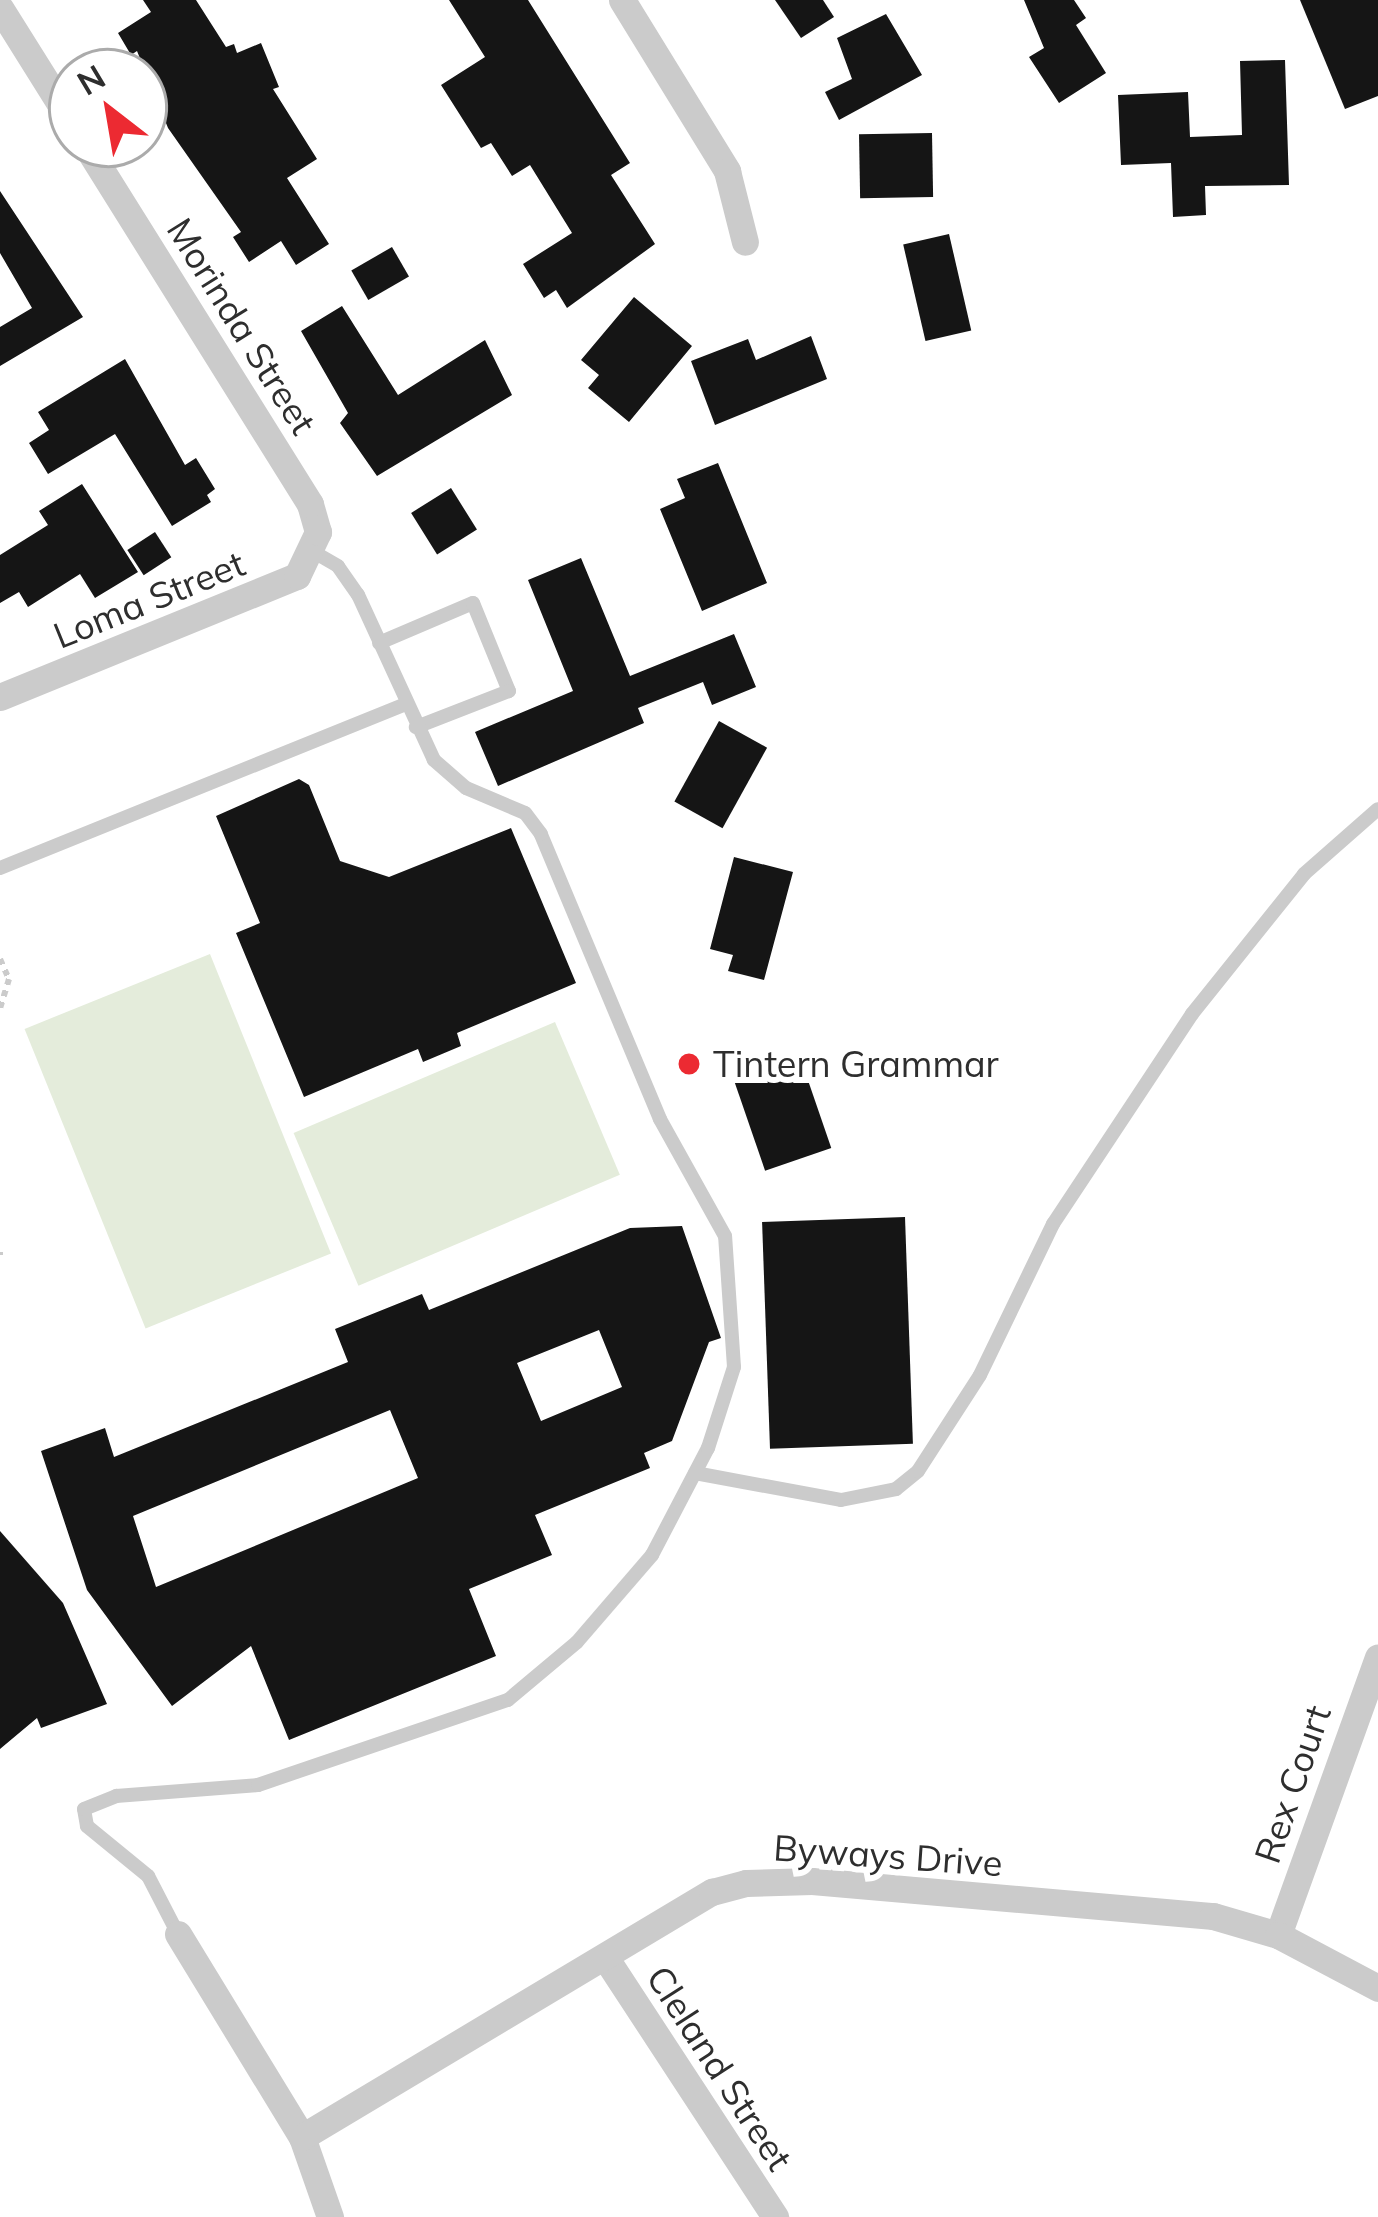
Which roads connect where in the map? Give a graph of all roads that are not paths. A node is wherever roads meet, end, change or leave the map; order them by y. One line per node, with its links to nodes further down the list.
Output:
1 (622, 0): 5 (street)
2 (0, 8): 3 (street)
3 (48, 85)
4 (101, 168): 6 (street, Morinda Street)
5 (745, 242)
6 (314, 552): 7 (lane); 8 (street, Loma Street)
7 (379, 643): 9 (lane); 10 (lane)
8 (0, 698)
9 (405, 704): 10 (lane); 12 (lane)
10 (416, 727): 13 (lane)
11 (1378, 809): 13 (lane)
12 (0, 868)
13 (695, 1473): 15 (lane)
14 (1378, 1657): 16 (street, Rex Court)
15 (178, 1934): 19 (street)
16 (1278, 1935): 17 (street, Byways Drive); 18 (street, Byways Drive)
17 (605, 1958): 19 (street, Byways Drive); 21 (street, Cleland Street)
18 (1378, 1988)
19 (302, 2137): 20 (street)
20 (330, 2217)
21 (775, 2217)

